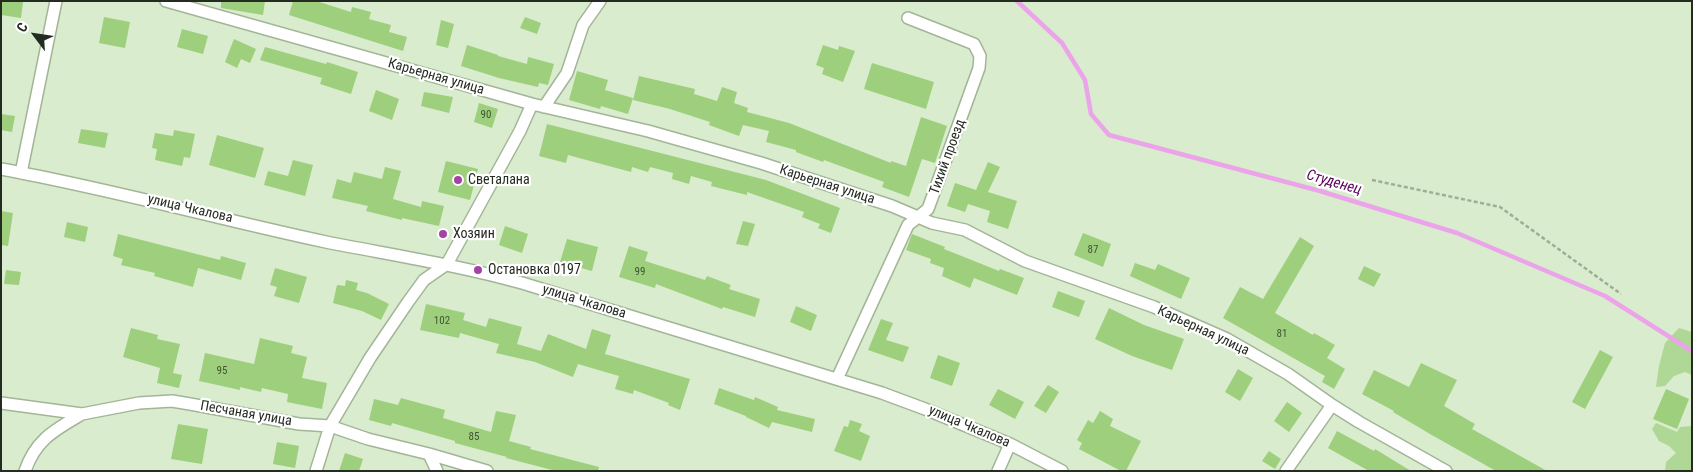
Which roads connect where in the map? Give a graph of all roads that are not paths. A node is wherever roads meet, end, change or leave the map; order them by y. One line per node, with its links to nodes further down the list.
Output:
1 (56, 1): 8 (street)
2 (166, 1): 5 (street, Карьерная улица)
3 (600, 1): 6 (street)
4 (908, 18): 9 (street, Тихий проезд)
5 (532, 104): 6 (street, Карьерная улица); 10 (street)
6 (544, 107): 9 (street, Карьерная улица)
7 (1, 169): 8 (street, улица Чкалова)
8 (22, 173): 10 (street, улица Чкалова)
9 (918, 216): 11 (street, Тихий проезд); 13 (street, Карьерная улица)
10 (447, 264): 11 (street, улица Чкалова); 15 (street)
11 (837, 379): 16 (street, улица Чкалова)
12 (1, 403): 14 (street, Песчаная улица)
13 (1332, 405): 24 (street); 25 (street, Карьерная улица)
14 (82, 414): 15 (street, Песчаная улица); 18 (street)
15 (330, 426): 17 (street, Песчаная улица); 19 (street)
16 (1010, 444): 22 (street); 23 (street, улица Чкалова)
17 (429, 454): 20 (street); 21 (street, Песчаная улица)
18 (25, 471)
19 (316, 471)
20 (437, 471)
21 (487, 471)
22 (998, 471)
23 (1062, 471)
24 (1286, 471)
25 (1446, 471)

